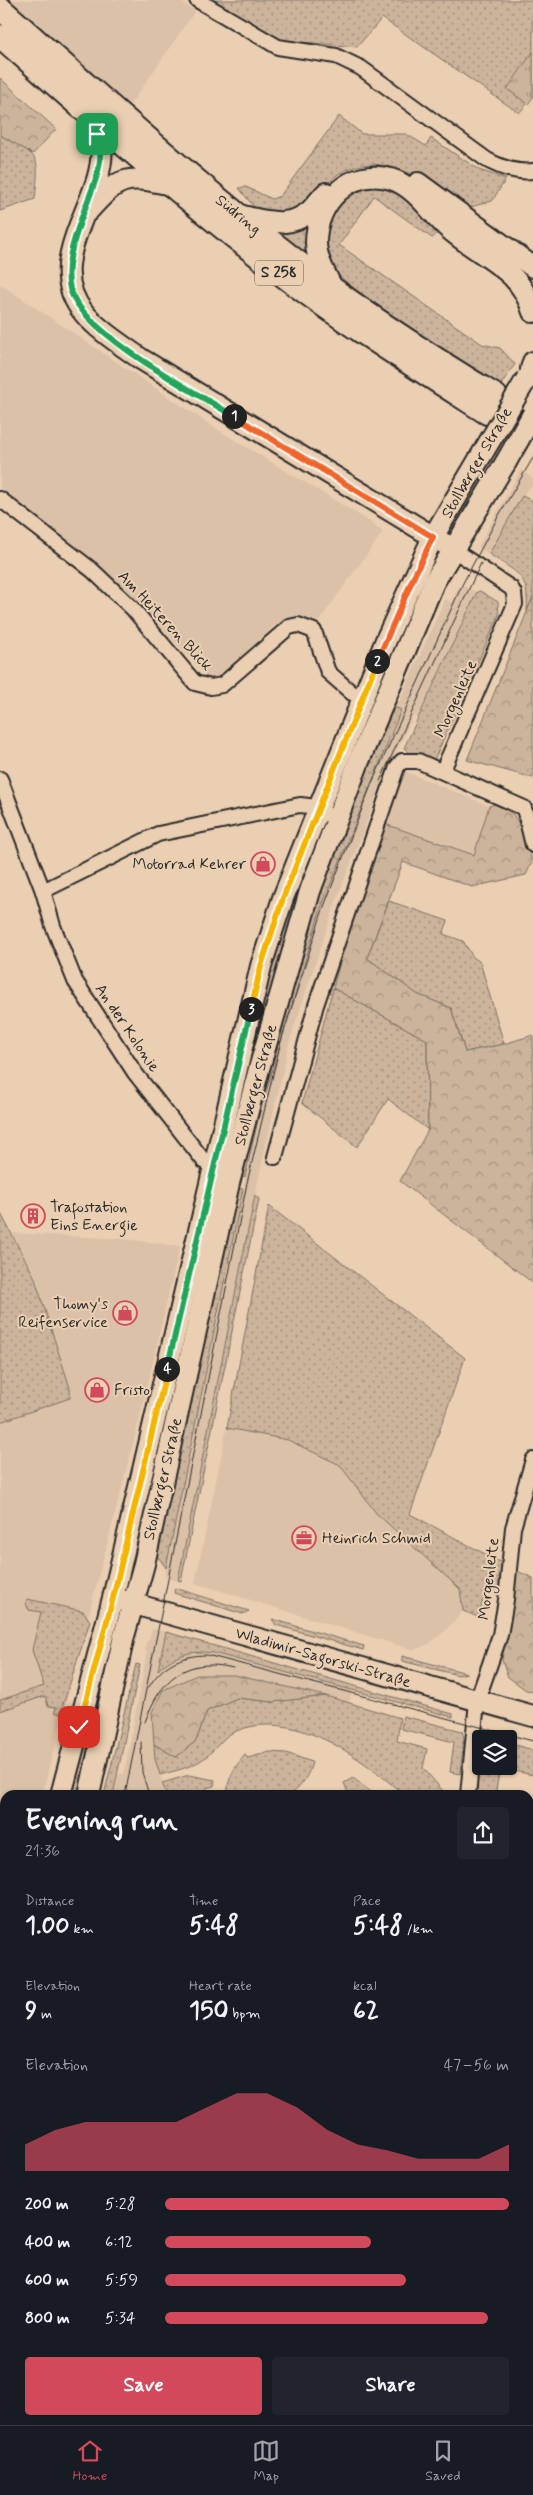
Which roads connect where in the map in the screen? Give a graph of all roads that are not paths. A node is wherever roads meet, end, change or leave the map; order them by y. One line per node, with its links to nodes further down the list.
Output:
1 (196, 0): 5 (street)
2 (0, 8): 7 (main road, Südring / S 258)
3 (0, 36): 4 (main road, Südring / S 258)
4 (86, 111): 6 (main road, Südring / S 258); 8 (main road, S 258)
5 (533, 171)
6 (171, 185): 8 (main road, S 258); 10 (main road, Südring / S 258)
7 (238, 215): 9 (main road, S 258); 10 (main road, Südring / S 258)
8 (79, 226): 15 (main road, S 258)
9 (530, 267)
10 (333, 289): 11 (main road, S 258)
11 (533, 311)
12 (531, 369): 15 (main road, Stollberger Straße, bridge)
13 (533, 414): 16 (main road, Stollberger Straße, bridge)
14 (0, 499): 17 (street, Am Heiteren Blick)
15 (433, 537): 16 (main road); 17 (main road, Stollberger Straße)
16 (452, 549): 18 (street, Morgenleite); 22 (main road, Stollberger Straße)
17 (362, 697): 21 (main road, Stollberger Straße)
18 (443, 770): 20 (street); 25 (street)
19 (0, 779): 24 (street, An der Kolonie)
20 (528, 809): 23 (street)
21 (318, 810): 22 (street); 24 (street); 26 (main road, Stollberger Straße)
22 (337, 819): 29 (main road, Stollberger Straße)
23 (533, 846)
24 (43, 891): 26 (street, An der Kolonie)
25 (275, 1157)
26 (214, 1166): 28 (main road, Stollberger Straße)
27 (533, 1460): 30 (street, Morgenleite)
28 (113, 1598): 29 (main road, Wladimir-Sagorski-Straße); 32 (main road, Stollberger Straße)
29 (133, 1604): 30 (main road, Wladimir-Sagorski-Straße); 33 (main road, Stollberger Straße)
30 (476, 1701): 31 (main road, Wladimir-Sagorski-Straße); 34 (street, Morgenleite)
31 (533, 1716)
32 (62, 1790)
33 (90, 1790)
34 (468, 1790)

